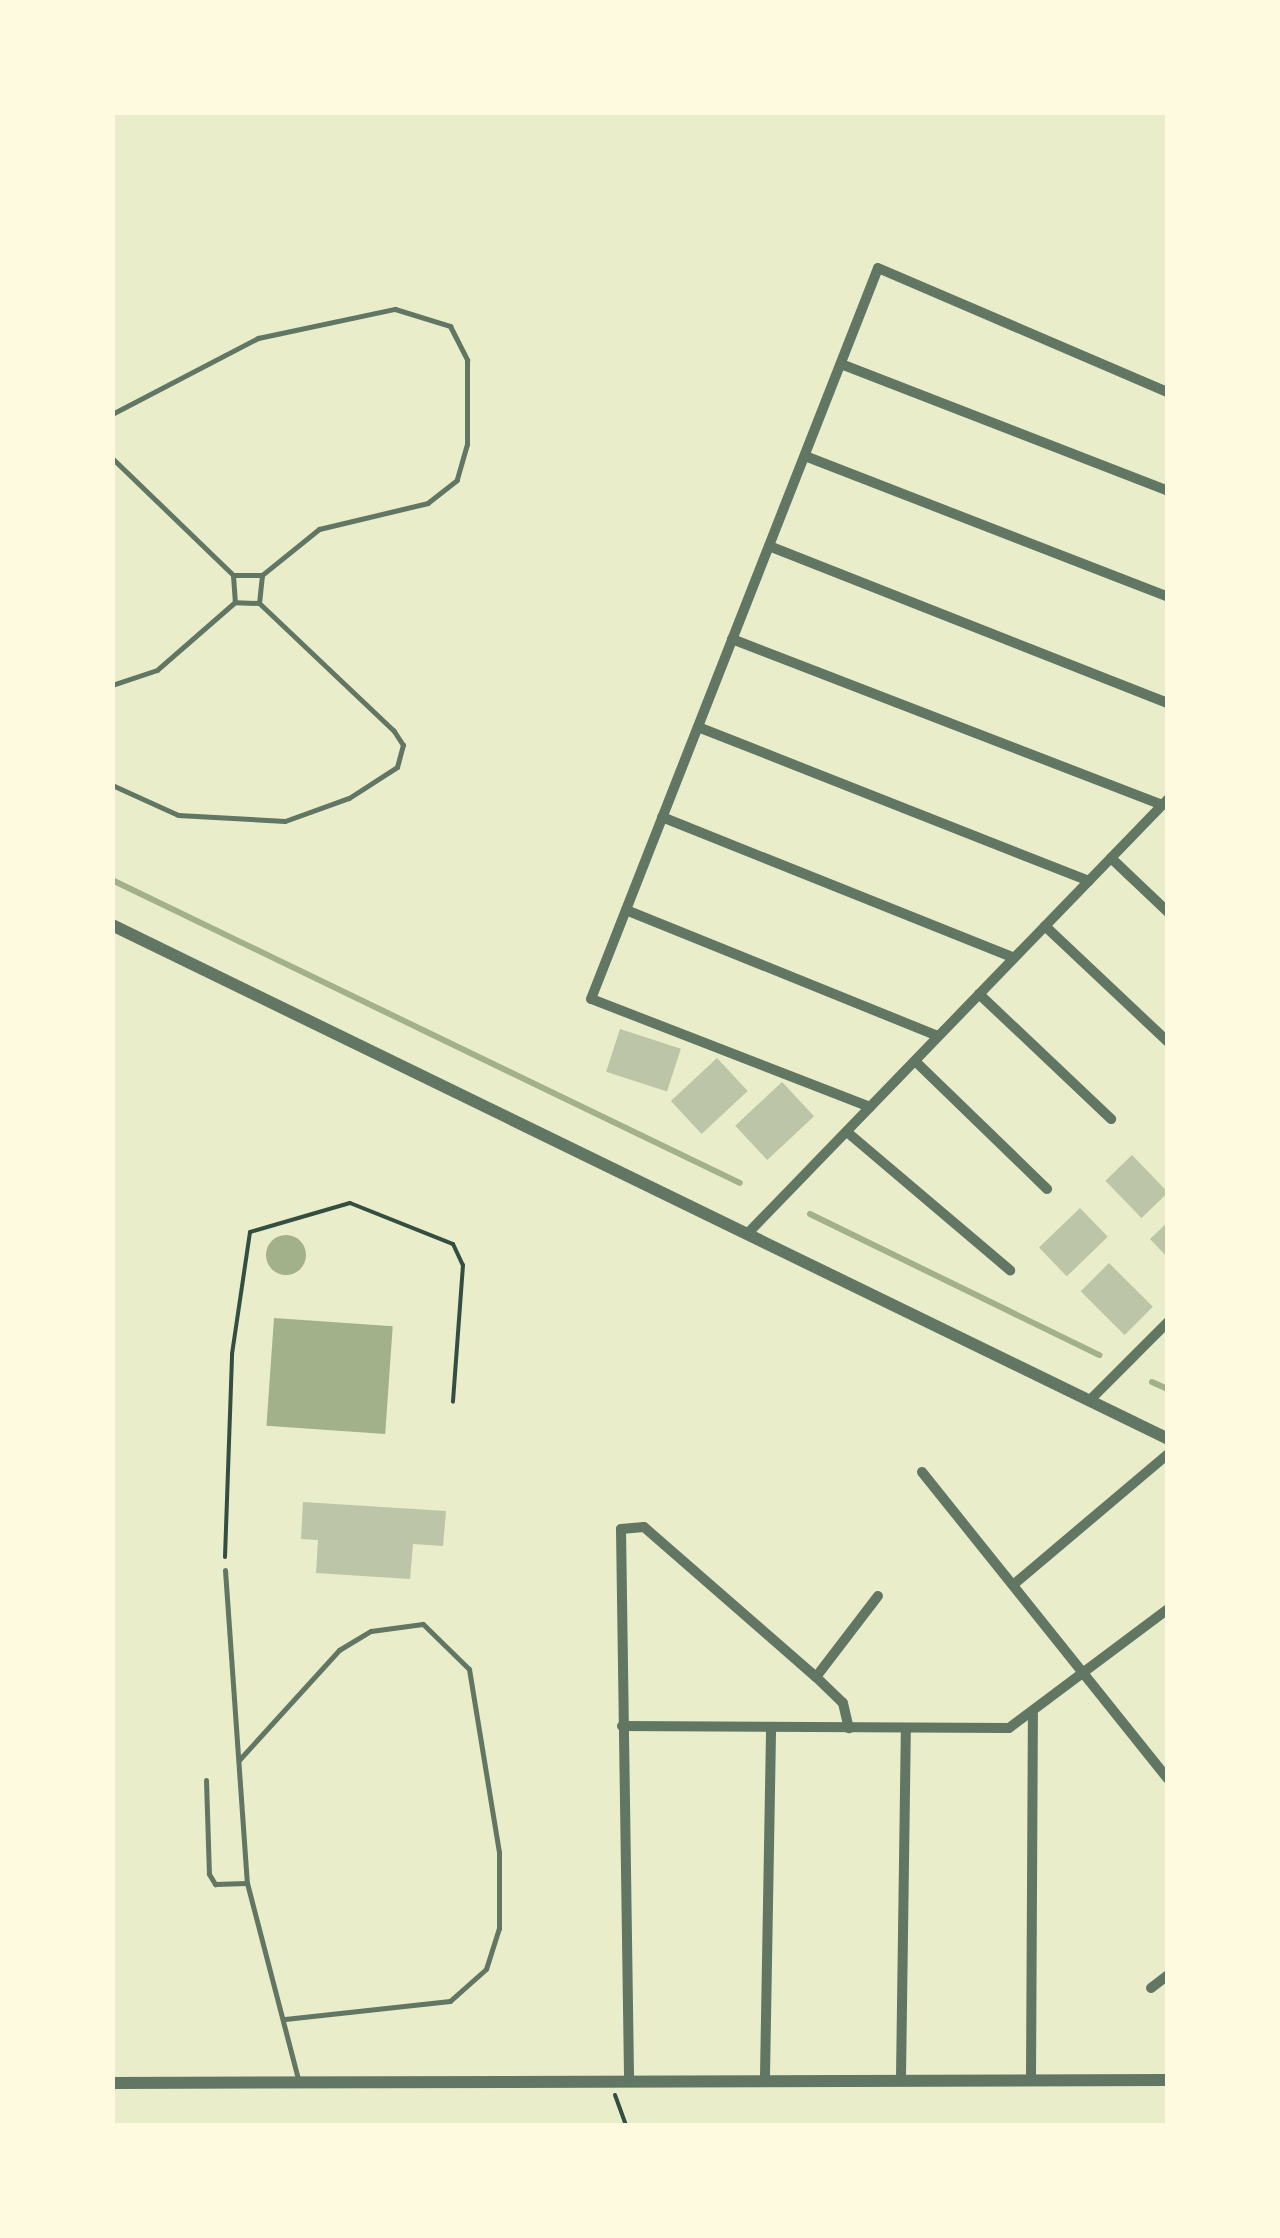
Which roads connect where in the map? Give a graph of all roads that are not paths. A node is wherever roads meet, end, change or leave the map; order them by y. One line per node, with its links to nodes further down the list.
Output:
1 (841, 364): 2 (street); 4 (street); 6 (street)
2 (1168, 392)
3 (112, 414): 9 (lane)
4 (805, 456): 7 (street); 10 (street)
5 (112, 458): 8 (lane)
6 (1168, 491)
7 (769, 546): 13 (street); 15 (street)
8 (233, 575): 9 (lane); 11 (lane)
9 (262, 575): 12 (lane)
10 (1168, 597)
11 (234, 602): 12 (lane); 14 (lane)
12 (258, 603): 17 (lane)
13 (732, 639): 16 (street); 18 (street)
14 (112, 685)
15 (1168, 703)
16 (698, 727): 19 (street); 21 (street)
17 (112, 785)
18 (1165, 802): 20 (street)
19 (662, 818): 22 (street); 26 (street)
20 (1111, 858): 21 (street); 23 (street)
21 (1089, 881): 25 (street)
22 (626, 910): 28 (street); 31 (street)
23 (1168, 912)
24 (112, 925): 35 (street)
25 (1045, 926): 26 (street); 29 (street)
26 (1014, 958): 27 (street)
27 (979, 994): 28 (street); 32 (street)
28 (938, 1036): 30 (street)
29 (1168, 1042)
30 (915, 1061): 31 (street); 34 (street)
31 (870, 1107): 33 (street)
32 (1111, 1119)
33 (846, 1132): 35 (street); 36 (street)
34 (1047, 1189)
35 (750, 1231): 38 (street)
36 (1010, 1270)
37 (1166, 1325): 38 (street)
38 (1089, 1400): 39 (street)
39 (1168, 1439)
40 (1168, 1454): 43 (street)
41 (922, 1472): 43 (street)
42 (226, 1570): 53 (lane)
43 (1012, 1585): 46 (street)
44 (878, 1596): 47 (street)
45 (1168, 1610): 46 (street)
46 (1084, 1674): 48 (street); 54 (street)
47 (816, 1677): 49 (street); 51 (street)
48 (1033, 1714): 52 (street); 63 (street)
49 (622, 1726): 50 (street); 60 (street)
50 (772, 1728): 51 (street); 61 (street)
51 (849, 1728): 52 (street)
52 (906, 1729): 62 (street)
53 (239, 1760): 56 (lane); 59 (lane)
54 (1165, 1772)
55 (206, 1780): 56 (lane)
56 (247, 1883): 59 (lane)
57 (1168, 1976): 58 (street)
58 (1151, 1988)
59 (285, 2018): 65 (lane)
60 (622, 2075): 61 (street); 65 (street)
61 (765, 2076): 62 (street)
62 (901, 2076): 63 (street)
63 (1031, 2078): 64 (street)
64 (1168, 2080)
65 (299, 2082): 66 (street)
66 (112, 2083)

